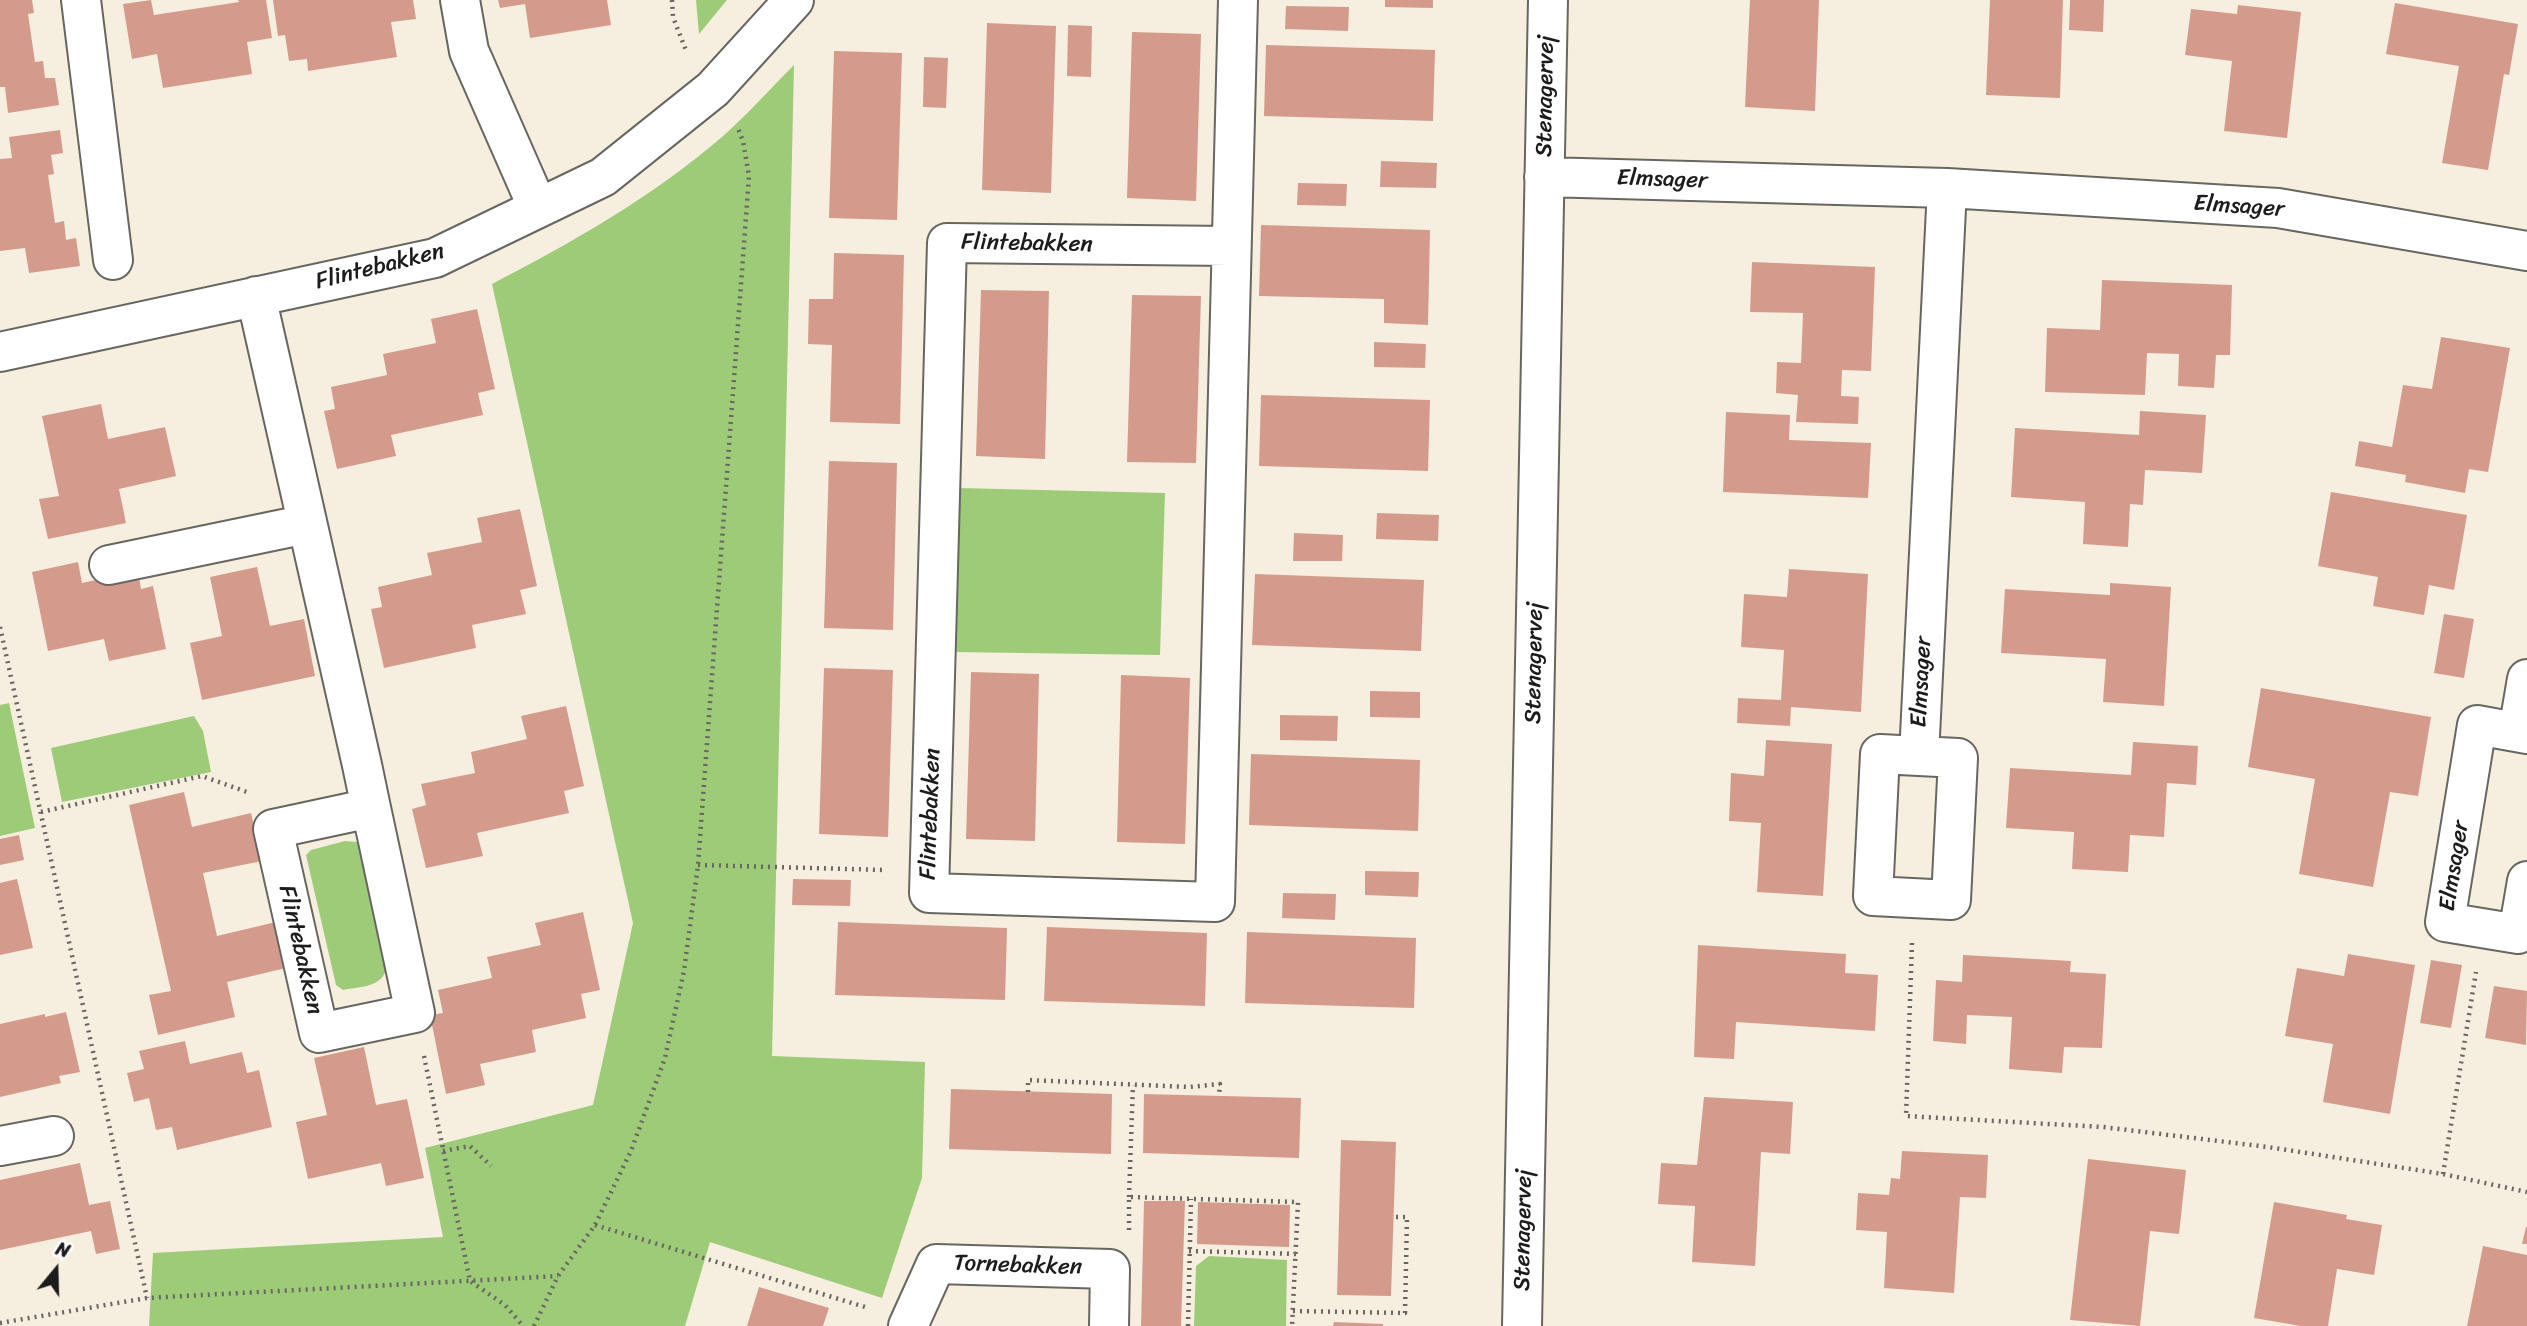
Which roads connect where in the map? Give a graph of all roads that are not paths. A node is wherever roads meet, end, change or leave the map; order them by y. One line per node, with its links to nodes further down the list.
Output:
1 (81, 0): 11 (street)
2 (460, 0): 8 (street)
3 (794, 0): 8 (street, Flintebakken)
4 (1238, 0): 9 (street, Flintebakken)
5 (1548, 0): 6 (street, Stenagervej)
6 (1544, 177): 7 (street, Elmsager); 25 (street, Stenagervej)
7 (1947, 188): 10 (street, Elmsager); 18 (street, Elmsager)
8 (538, 208): 12 (street, Flintebakken)
9 (1230, 246): 9 (street, Flintebakken)
10 (2527, 251)
11 (113, 260)
12 (256, 296): 13 (street, Flintebakken); 14 (street)
13 (0, 352)
14 (307, 524): 15 (street); 19 (street)
15 (110, 565)
16 (2527, 679): 17 (street, Elmsager)
17 (2523, 733): 20 (street, Elmsager)
18 (1919, 756): 18 (street, Elmsager)
19 (371, 808): 19 (street, Flintebakken)
20 (2527, 881)
21 (54, 1136): 22 (street)
22 (0, 1146)
23 (909, 1323): 24 (street, Tornebakken)
24 (1109, 1326)
25 (1522, 1326)

